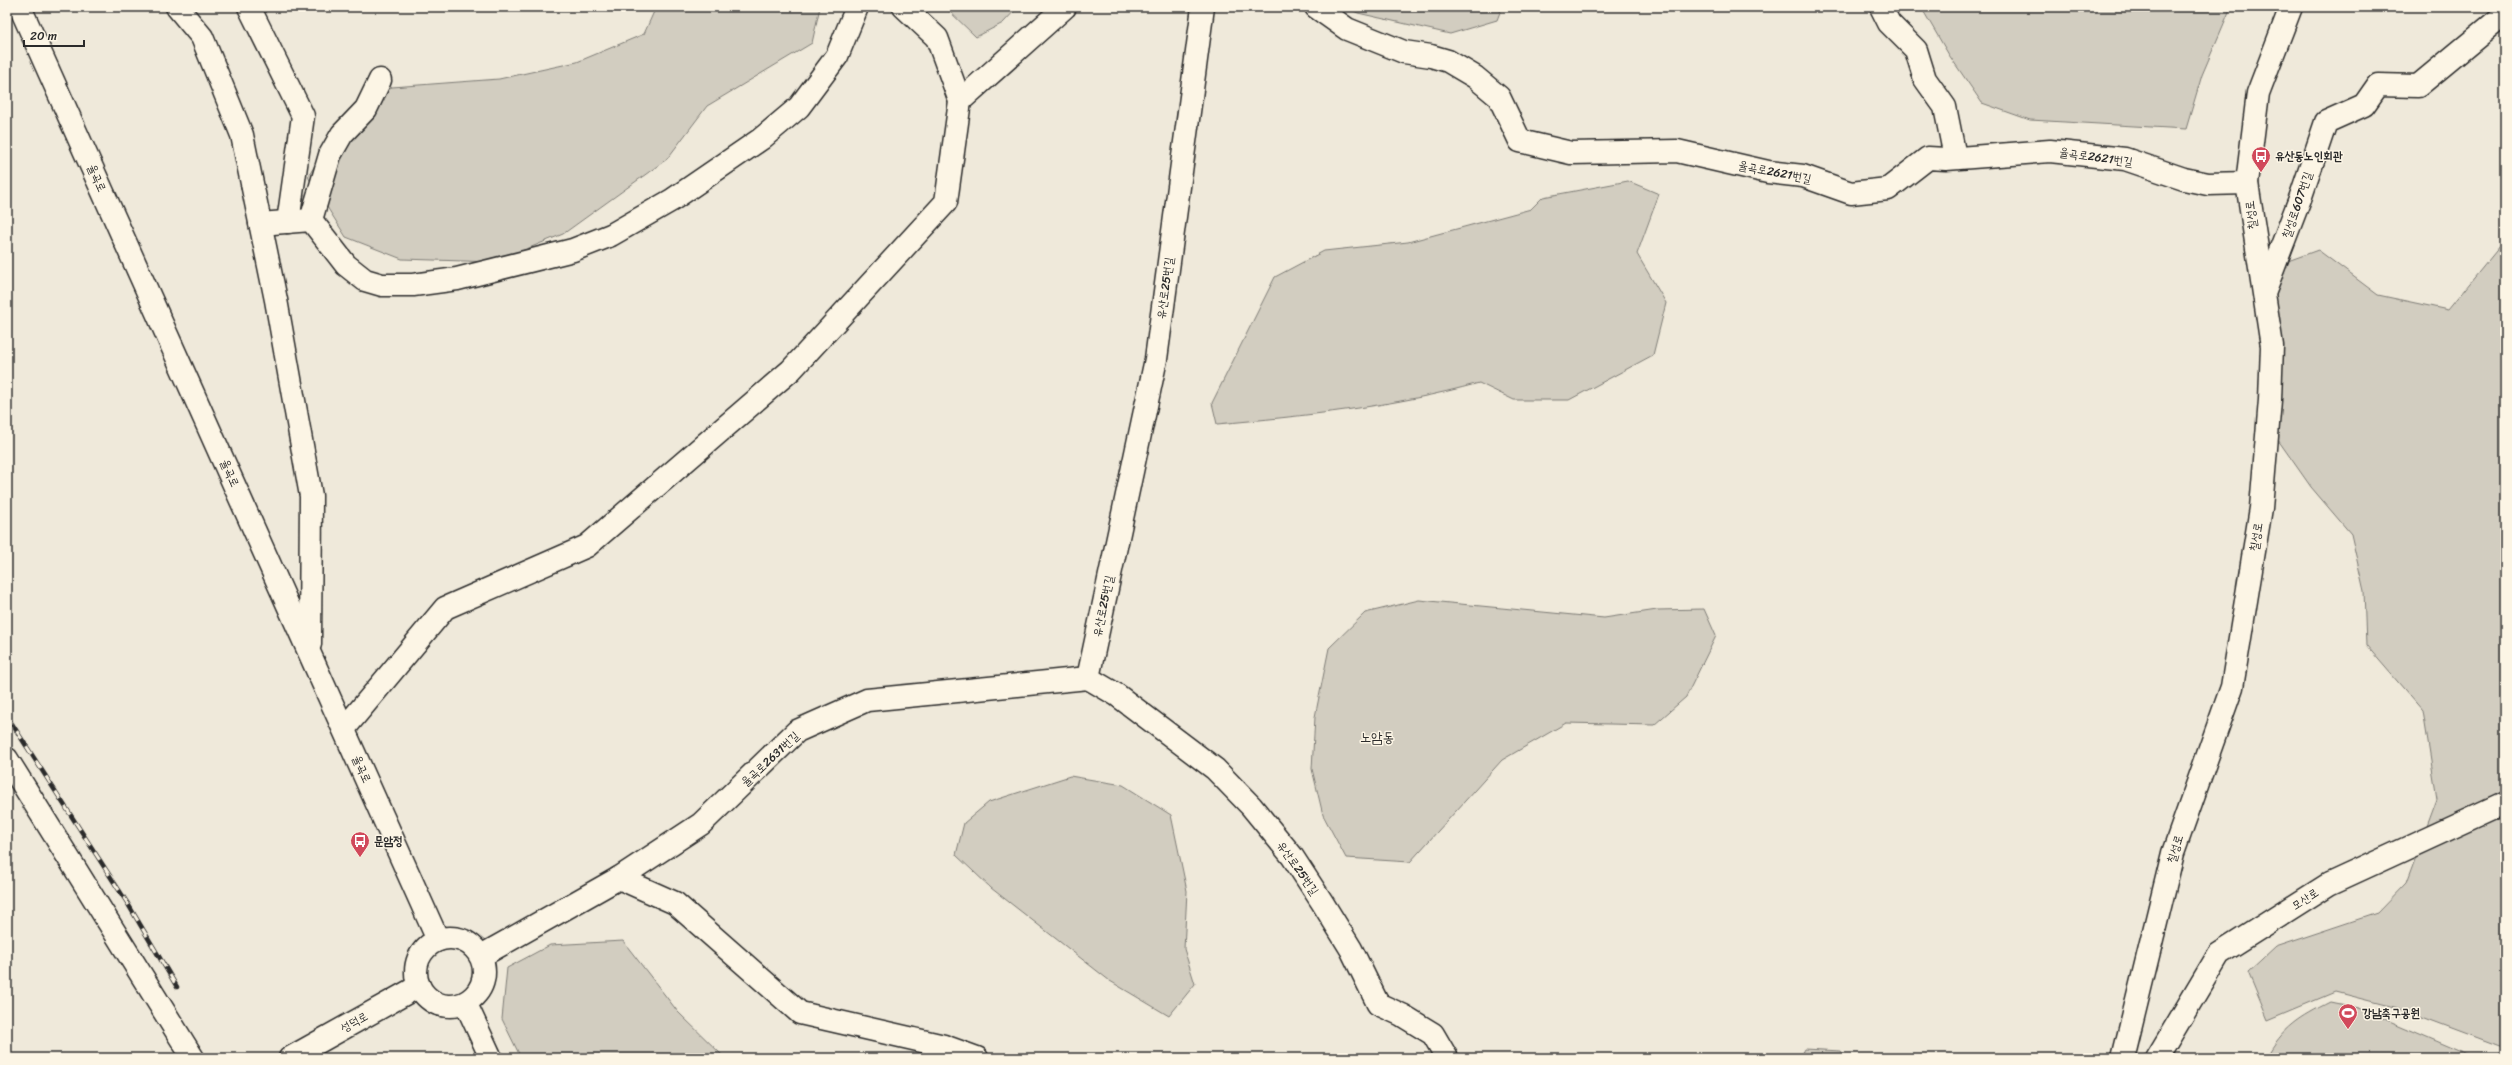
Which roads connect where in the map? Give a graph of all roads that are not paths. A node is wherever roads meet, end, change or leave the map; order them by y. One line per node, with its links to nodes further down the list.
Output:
1 (20, 7): 20 (street, 율곡로)
2 (177, 7): 18 (street)
3 (249, 7): 17 (street)
4 (857, 7): 16 (street)
5 (904, 7): 13 (street)
6 (1065, 7): 13 (street)
7 (1203, 7): 21 (street, 유산로25번길)
8 (1316, 7): 14 (street, 율곡로2621번길)
9 (1881, 7): 14 (street)
10 (2290, 7): 15 (street, 칠성로)
11 (2505, 14): 19 (street, 칠성로607번길)
12 (380, 80): 16 (street)
13 (960, 100): 22 (street)
14 (1955, 157): 15 (street, 율곡로2621번길)
15 (2247, 183): 19 (street, 칠성로)
16 (311, 220): 17 (street)
17 (288, 222): 18 (street)
18 (260, 224): 20 (street)
19 (2265, 290): 35 (street, 칠성로)
20 (310, 651): 22 (street, 율곡로)
21 (1088, 678): 25 (street, 율곡로2631번길); 34 (street, 유산로25번길)
22 (344, 729): 26 (street, 율곡로)
23 (7, 759): 30 (street)
24 (2505, 803): 36 (street, 모산로)
25 (619, 878): 27 (street, 율곡로2631번길); 33 (street)
26 (438, 940): 27 (street); 28 (street)
27 (481, 956): 29 (street)
28 (418, 986): 29 (street); 31 (street, 성덕로)
29 (466, 1004): 32 (street)
30 (193, 1058)
31 (290, 1058)
32 (491, 1058)
33 (977, 1058)
34 (1447, 1058)
35 (2123, 1058)
36 (2157, 1058)

